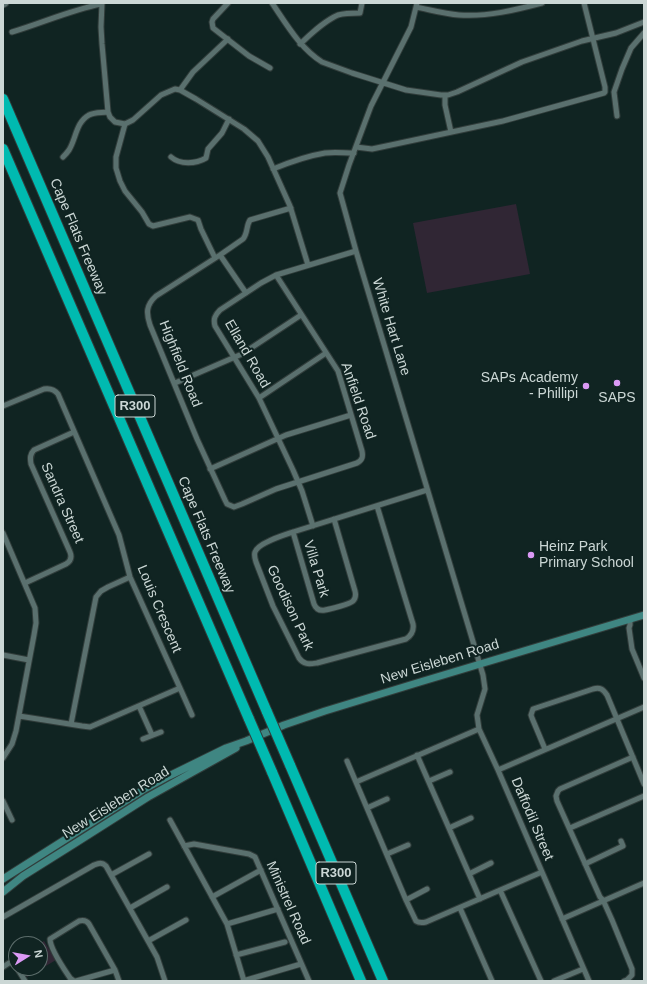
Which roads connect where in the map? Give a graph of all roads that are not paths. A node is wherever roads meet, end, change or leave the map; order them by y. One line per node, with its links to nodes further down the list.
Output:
1 (102, 3): 9 (street); 21 (street)
2 (228, 3): 12 (street)
3 (272, 3): 13 (street)
4 (362, 3): 13 (street)
5 (542, 3): 7 (street)
6 (584, 3): 11 (street)
7 (417, 5): 15 (street, White Hart Lane)
8 (644, 22): 11 (street)
9 (12, 32)
10 (644, 33): 18 (street)
11 (593, 38): 17 (street); 19 (street)
12 (228, 39): 14 (street); 16 (street)
13 (300, 44): 15 (street)
14 (270, 68)
15 (383, 83): 19 (street); 26 (street, White Hart Lane)
16 (180, 90): 23 (street); 24 (street)
17 (604, 94): 18 (street); 25 (street)
18 (613, 94): 22 (street)
19 (445, 95): 25 (street)
20 (3, 99): 133 (highway, Cape Flats Freeway / R300, bridge)
21 (108, 112): 24 (street); 29 (street)
22 (617, 116)
23 (229, 119): 30 (street); 31 (street)
24 (125, 124): 34 (street)
25 (451, 132): 26 (street)
26 (356, 147): 28 (street, White Hart Lane)
27 (3, 149): 132 (highway, R300, bridge)
28 (354, 153): 31 (street); 33 (street, White Hart Lane)
29 (63, 157)
30 (171, 157)
31 (273, 169): 32 (street)
32 (292, 210): 34 (street, Highfield Road); 35 (street)
33 (356, 251): 35 (street, Elland Road); 49 (street, White Hart Lane)
34 (217, 256): 37 (street); 41 (street, Highfield Road)
35 (308, 265): 36 (street, Elland Road)
36 (276, 275): 37 (street, Elland Road); 38 (street, Anfield Road)
37 (246, 293): 40 (street, Elland Road)
38 (301, 315): 39 (street, Anfield Road); 40 (street)
39 (326, 353): 42 (street); 44 (street, Anfield Road)
40 (234, 358): 41 (street); 42 (street, Elland Road)
41 (175, 383): 47 (street, Highfield Road)
42 (259, 398): 46 (street, Elland Road)
43 (3, 406): 45 (street, Louis Crescent)
44 (351, 415): 46 (street); 48 (street, Anfield Road)
45 (74, 432): 55 (street, Louis Crescent); 56 (street, Sandra Street)
46 (278, 438): 47 (street); 48 (street, Elland Road)
47 (210, 469): 48 (street, Highfield Road)
48 (298, 482): 52 (street, Elland Road)
49 (428, 490): 50 (street); 61 (street, White Hart Lane)
50 (377, 506): 51 (street); 53 (street, Goodison Park)
51 (334, 519): 52 (street); 53 (street, Villa Park)
52 (313, 526): 53 (street)
53 (293, 532)
54 (3, 533): 56 (street)
55 (130, 577): 63 (street, Louis Crescent); 69 (street)
56 (25, 583): 60 (street)
57 (644, 615): 58 (main road, New Eisleben Road)
58 (627, 620): 61 (main road, New Eisleben Road); 62 (street)
59 (3, 655): 60 (street)
60 (29, 660): 67 (street)
61 (479, 664): 70 (street, Daffodil Street); 74 (main road, New Eisleben Road)
62 (644, 678)
63 (180, 688): 64 (street); 66 (street, Louis Crescent)
64 (139, 706): 69 (street); 72 (street)
65 (644, 707): 68 (street)
66 (192, 715)
67 (19, 716): 69 (street); 78 (street)
68 (616, 719): 75 (street); 75 (street); 77 (street)
69 (71, 724)
70 (479, 729): 76 (street); 80 (street, Daffodil Street)
71 (161, 732): 72 (street)
72 (152, 735): 73 (street)
73 (143, 739)
74 (246, 741): 105 (main road, New Eisleben Road); 110 (main road, New Eisleben Road)
75 (545, 749): 80 (street)
76 (417, 755): 82 (street); 83 (street)
77 (633, 757): 84 (street); 93 (street)
78 (3, 758)
79 (347, 761): 83 (street)
80 (498, 770): 102 (street, Daffodil Street)
81 (450, 772): 82 (street)
82 (429, 781): 92 (street)
83 (356, 782): 88 (street)
84 (644, 784)
85 (644, 796): 93 (street)
86 (3, 800): 90 (street)
87 (388, 800): 88 (street)
88 (367, 808): 98 (street)
89 (471, 818): 92 (street)
90 (12, 820)
91 (170, 820): 96 (street)
92 (449, 828): 103 (street)
93 (570, 828): 100 (street)
94 (621, 840): 100 (street)
95 (408, 845): 98 (street)
96 (184, 846): 101 (street, Ministrel Road); 111 (street)
97 (149, 854): 104 (street)
98 (387, 854): 113 (street)
99 (491, 863): 103 (street)
100 (585, 864): 114 (street)
101 (261, 870): 111 (street); 117 (street, Ministrel Road)
102 (542, 872): 109 (street); 119 (street, Daffodil Street)
103 (469, 874): 112 (street)
104 (111, 875): 115 (street); 118 (street)
105 (3, 879)
106 (644, 883): 114 (street)
107 (167, 887): 115 (street)
108 (428, 889): 113 (street)
109 (500, 890): 112 (street); 135 (street)
110 (3, 892)
111 (212, 897): 121 (street)
112 (480, 899): 116 (street)
113 (406, 900): 116 (street)
114 (603, 900): 119 (street); 138 (street)
115 (130, 908): 122 (street)
116 (460, 908): 134 (street)
117 (278, 909): 121 (street); 125 (street, Ministrel Road)
118 (3, 917)
119 (562, 919): 126 (street, Daffodil Street)
120 (186, 920): 122 (street)
121 (227, 924): 124 (street)
122 (148, 941): 129 (street)
123 (285, 942): 124 (street)
124 (236, 956): 130 (street)
125 (302, 964): 130 (street); 131 (street, Ministrel Road)
126 (583, 968): 136 (street); 137 (street, Daffodil Street)
127 (115, 970): 127 (street); 128 (street)
128 (119, 981)
129 (165, 981)
130 (243, 981)
131 (309, 981)
132 (361, 981)
133 (383, 981)
134 (492, 981)
135 (541, 981)
136 (554, 981)
137 (589, 981)
138 (624, 981)

